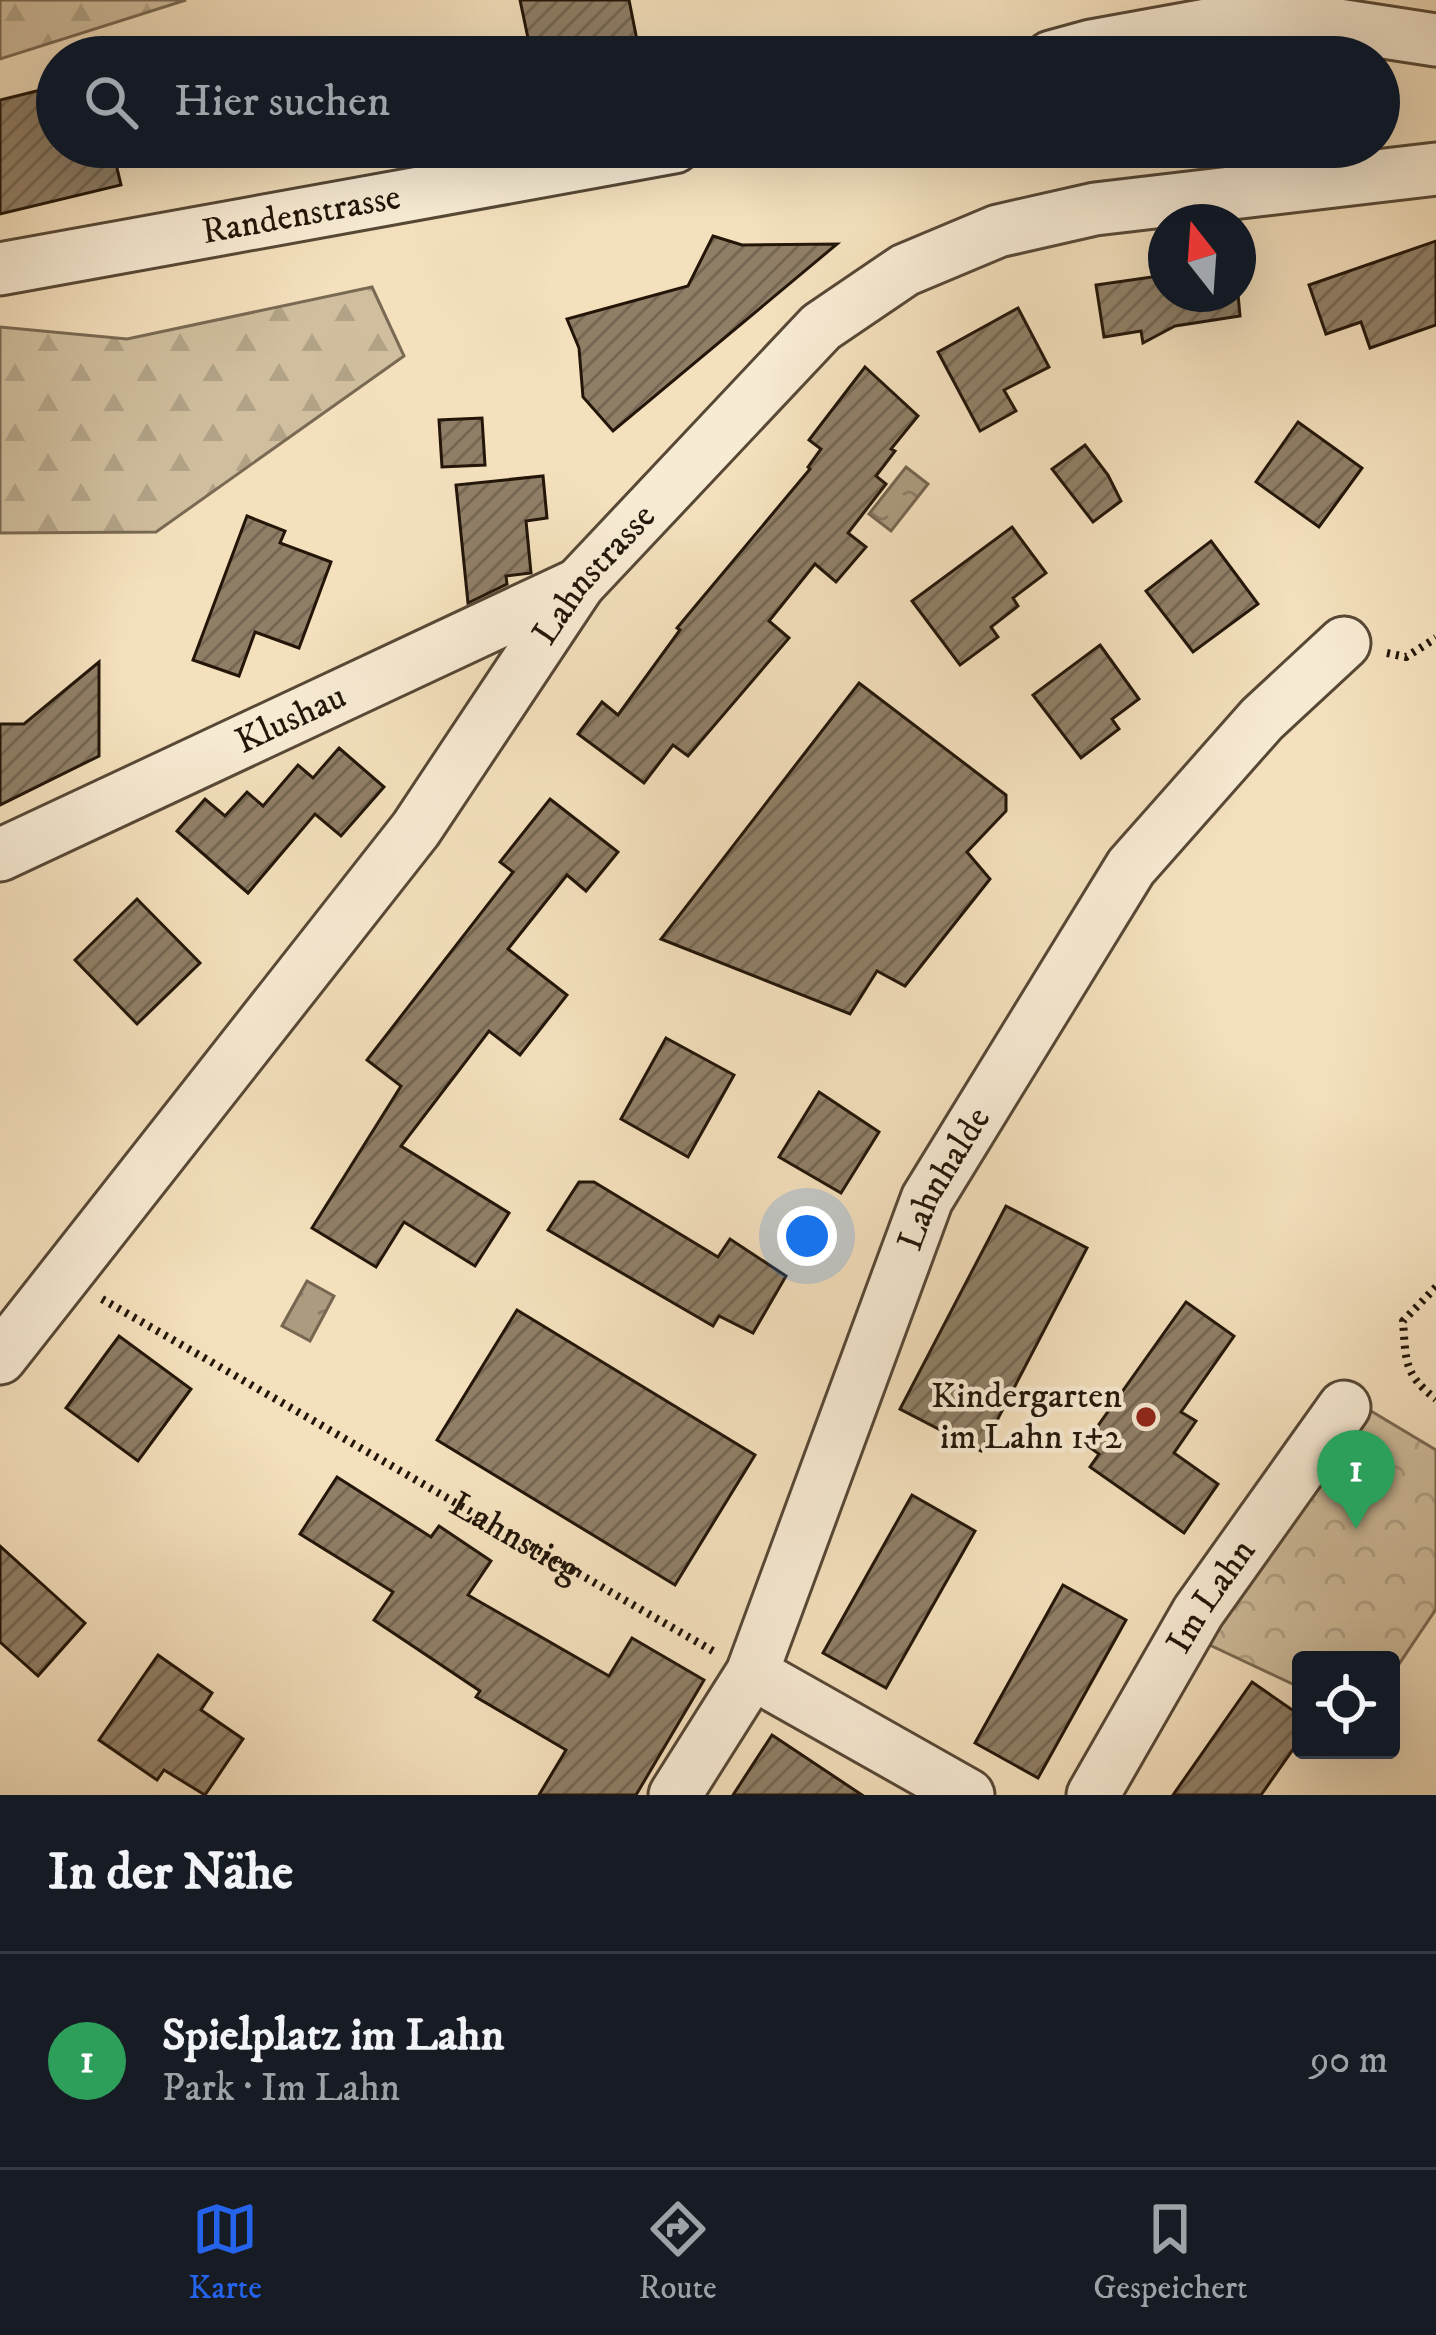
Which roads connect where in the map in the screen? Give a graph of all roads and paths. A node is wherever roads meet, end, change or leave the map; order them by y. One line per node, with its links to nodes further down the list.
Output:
1 (1146, 36): 2 (street)
2 (1436, 40)
3 (558, 168): 5 (street, Randenstrasse)
4 (1436, 169): 6 (street, Lahnstrasse)
5 (0, 269)
6 (579, 584): 8 (street, Klushau); 9 (street, Lahnstrasse)
7 (1344, 643): 14 (street, Lahnhalde)
8 (0, 855)
9 (64, 1278): 11 (street, Lahnstrasse); 14 (path, Lahnstieg)
10 (1436, 1287): 12 (path)
11 (0, 1358)
12 (1436, 1399)
13 (1344, 1407): 17 (street, Im Lahn)
14 (752, 1673): 15 (street, Lahnhalde); 16 (street)
15 (675, 1795)
16 (968, 1795)
17 (1093, 1795)

